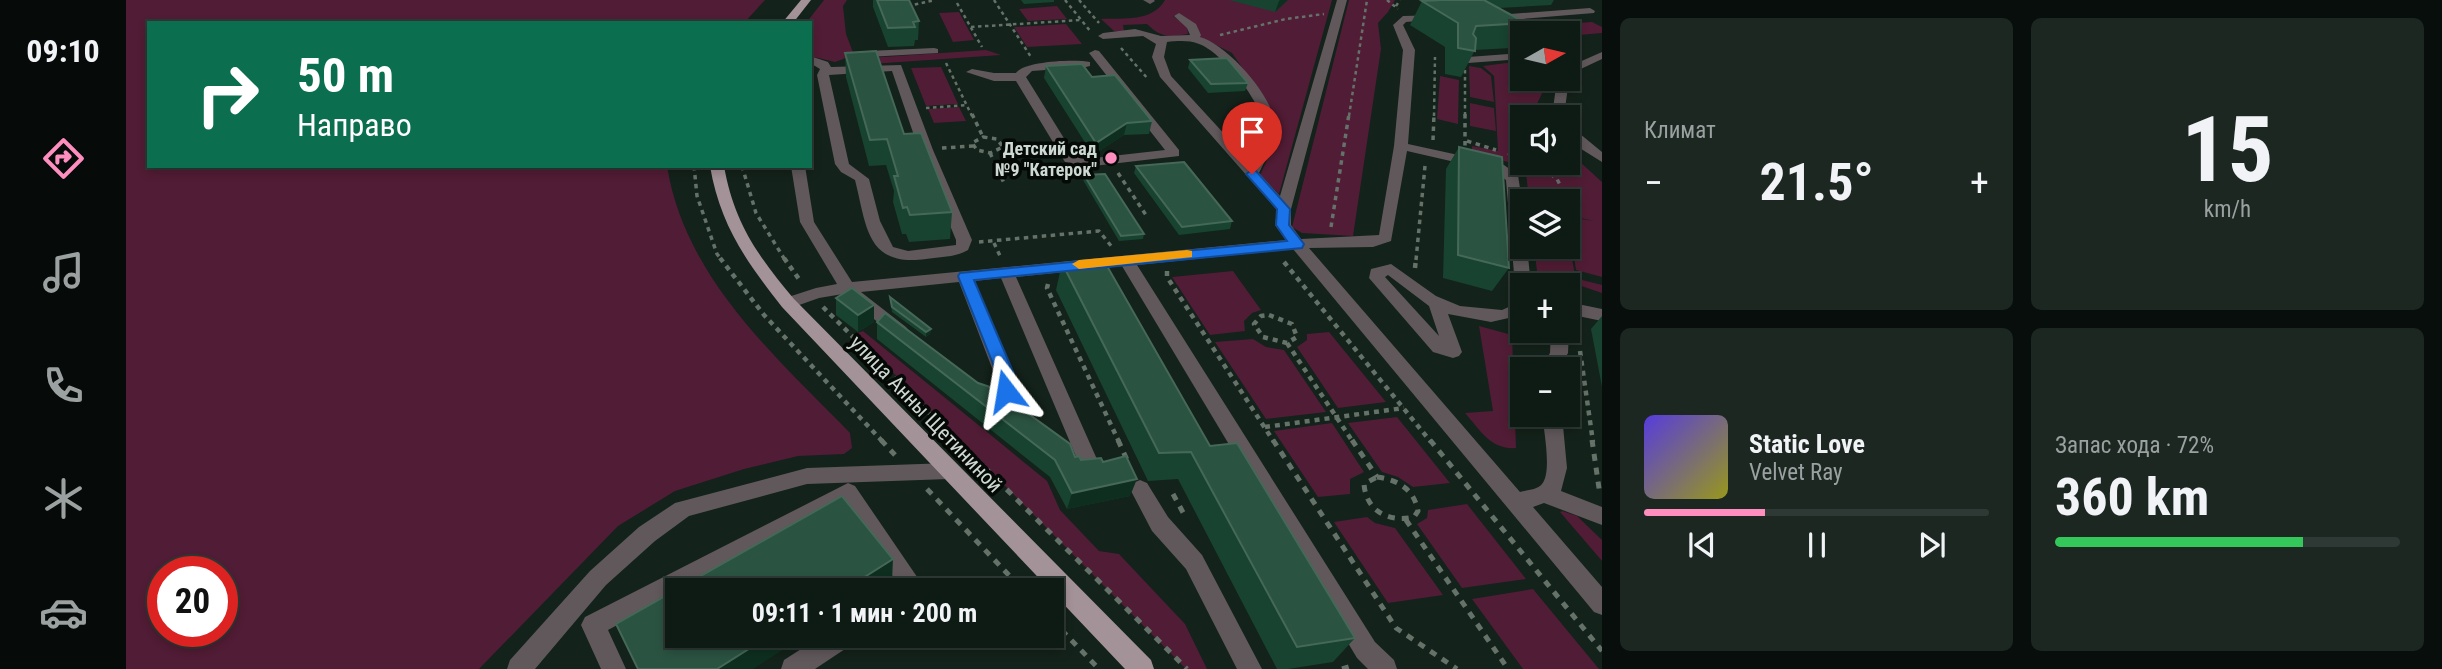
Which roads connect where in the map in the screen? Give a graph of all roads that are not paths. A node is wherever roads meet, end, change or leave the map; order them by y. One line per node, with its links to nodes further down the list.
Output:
1 (806, 0): 10 (main road)
2 (1342, 0): 33 (street)
3 (1563, 1): 5 (street)
4 (1602, 4): 5 (street)
5 (1579, 5): 6 (street)
6 (1590, 11): 9 (street); 12 (street)
7 (1454, 15): 28 (street)
8 (1179, 16): 14 (street)
9 (1602, 17)
10 (789, 21)
11 (1103, 36): 13 (street)
12 (1510, 38)
13 (1160, 39): 14 (street); 32 (street)
14 (1198, 40): 32 (street)
15 (934, 51): 17 (street)
16 (1095, 53): 26 (street)
17 (868, 54)
18 (1602, 55): 23 (street)
19 (1510, 57): 21 (street)
20 (812, 60): 24 (street)
21 (1468, 60)
22 (1086, 64): 26 (street)
23 (1580, 66)
24 (827, 71): 24 (street)
25 (972, 72): 26 (street)
26 (1020, 77)
27 (1580, 141): 29 (street)
28 (1401, 146): 34 (street); 39 (street)
29 (1602, 158)
30 (717, 168): 42 (main road, улица Анны Щетининой)
31 (798, 168): 41 (street)
32 (1252, 174): 33 (street)
33 (1284, 209): 35 (street)
34 (1373, 242): 35 (street); 37 (street)
35 (1297, 244): 36 (street); 54 (street)
36 (1126, 259): 38 (street); 66 (street)
37 (1391, 269): 43 (street); 43 (street)
38 (1006, 272): 40 (street); 50 (street)
39 (1522, 273)
40 (965, 276): 41 (street); 48 (street)
41 (847, 288): 42 (street); 47 (street)
42 (788, 303): 51 (main road, улица Анны Щетининой)
43 (1436, 303): 45 (street)
44 (1580, 310): 46 (street)
45 (1510, 314)
46 (1602, 315)
47 (913, 340)
48 (964, 379)
49 (1553, 427): 53 (street)
50 (1090, 466)
51 (949, 471): 61 (street); 64 (main road, улица Анны Щетининой)
52 (1140, 489): 65 (street)
53 (1544, 494): 54 (street); 55 (street)
54 (1515, 502): 59 (street)
55 (1601, 508)
56 (683, 578): 57 (street)
57 (907, 578)
58 (665, 587): 62 (street)
59 (1602, 604)
60 (825, 648): 63 (street)
61 (519, 669)
62 (614, 669)
63 (793, 669)
64 (1142, 669)
65 (1250, 669)
66 (1385, 669)

